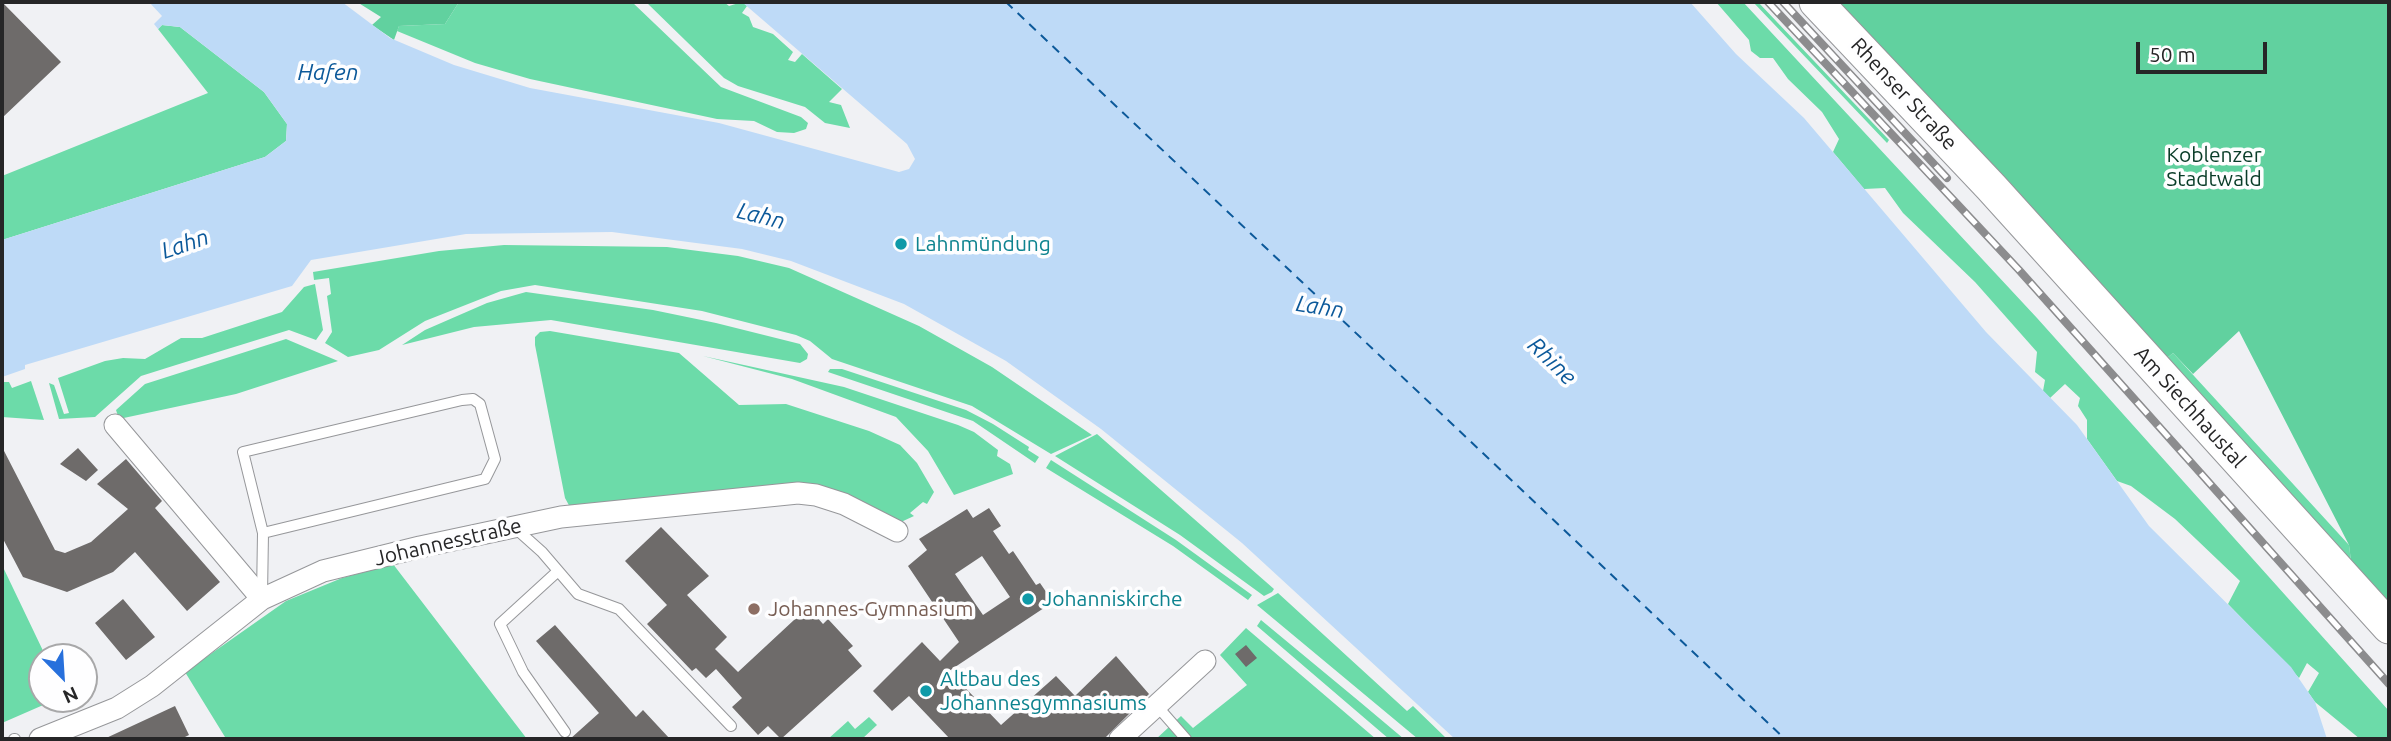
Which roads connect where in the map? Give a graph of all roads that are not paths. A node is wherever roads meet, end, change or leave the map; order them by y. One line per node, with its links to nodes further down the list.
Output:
1 (1816, 2): 2 (main road, Rhenser Straße)
2 (1991, 187): 9 (main road, Am Siechhaustal)
3 (115, 425): 8 (street)
4 (514, 527): 5 (street, Johannesstraße); 7 (lane); 8 (street, Johannesstraße)
5 (897, 531)
6 (263, 533): 6 (lane); 8 (lane)
7 (558, 570): 12 (lane); 13 (lane)
8 (262, 599): 14 (street, Johannesstraße)
9 (2389, 627)
10 (1205, 661): 11 (street)
11 (1157, 706): 15 (street); 16 (lane)
12 (732, 726)
13 (565, 732)
14 (40, 739)
15 (1120, 739)
16 (1186, 739)

